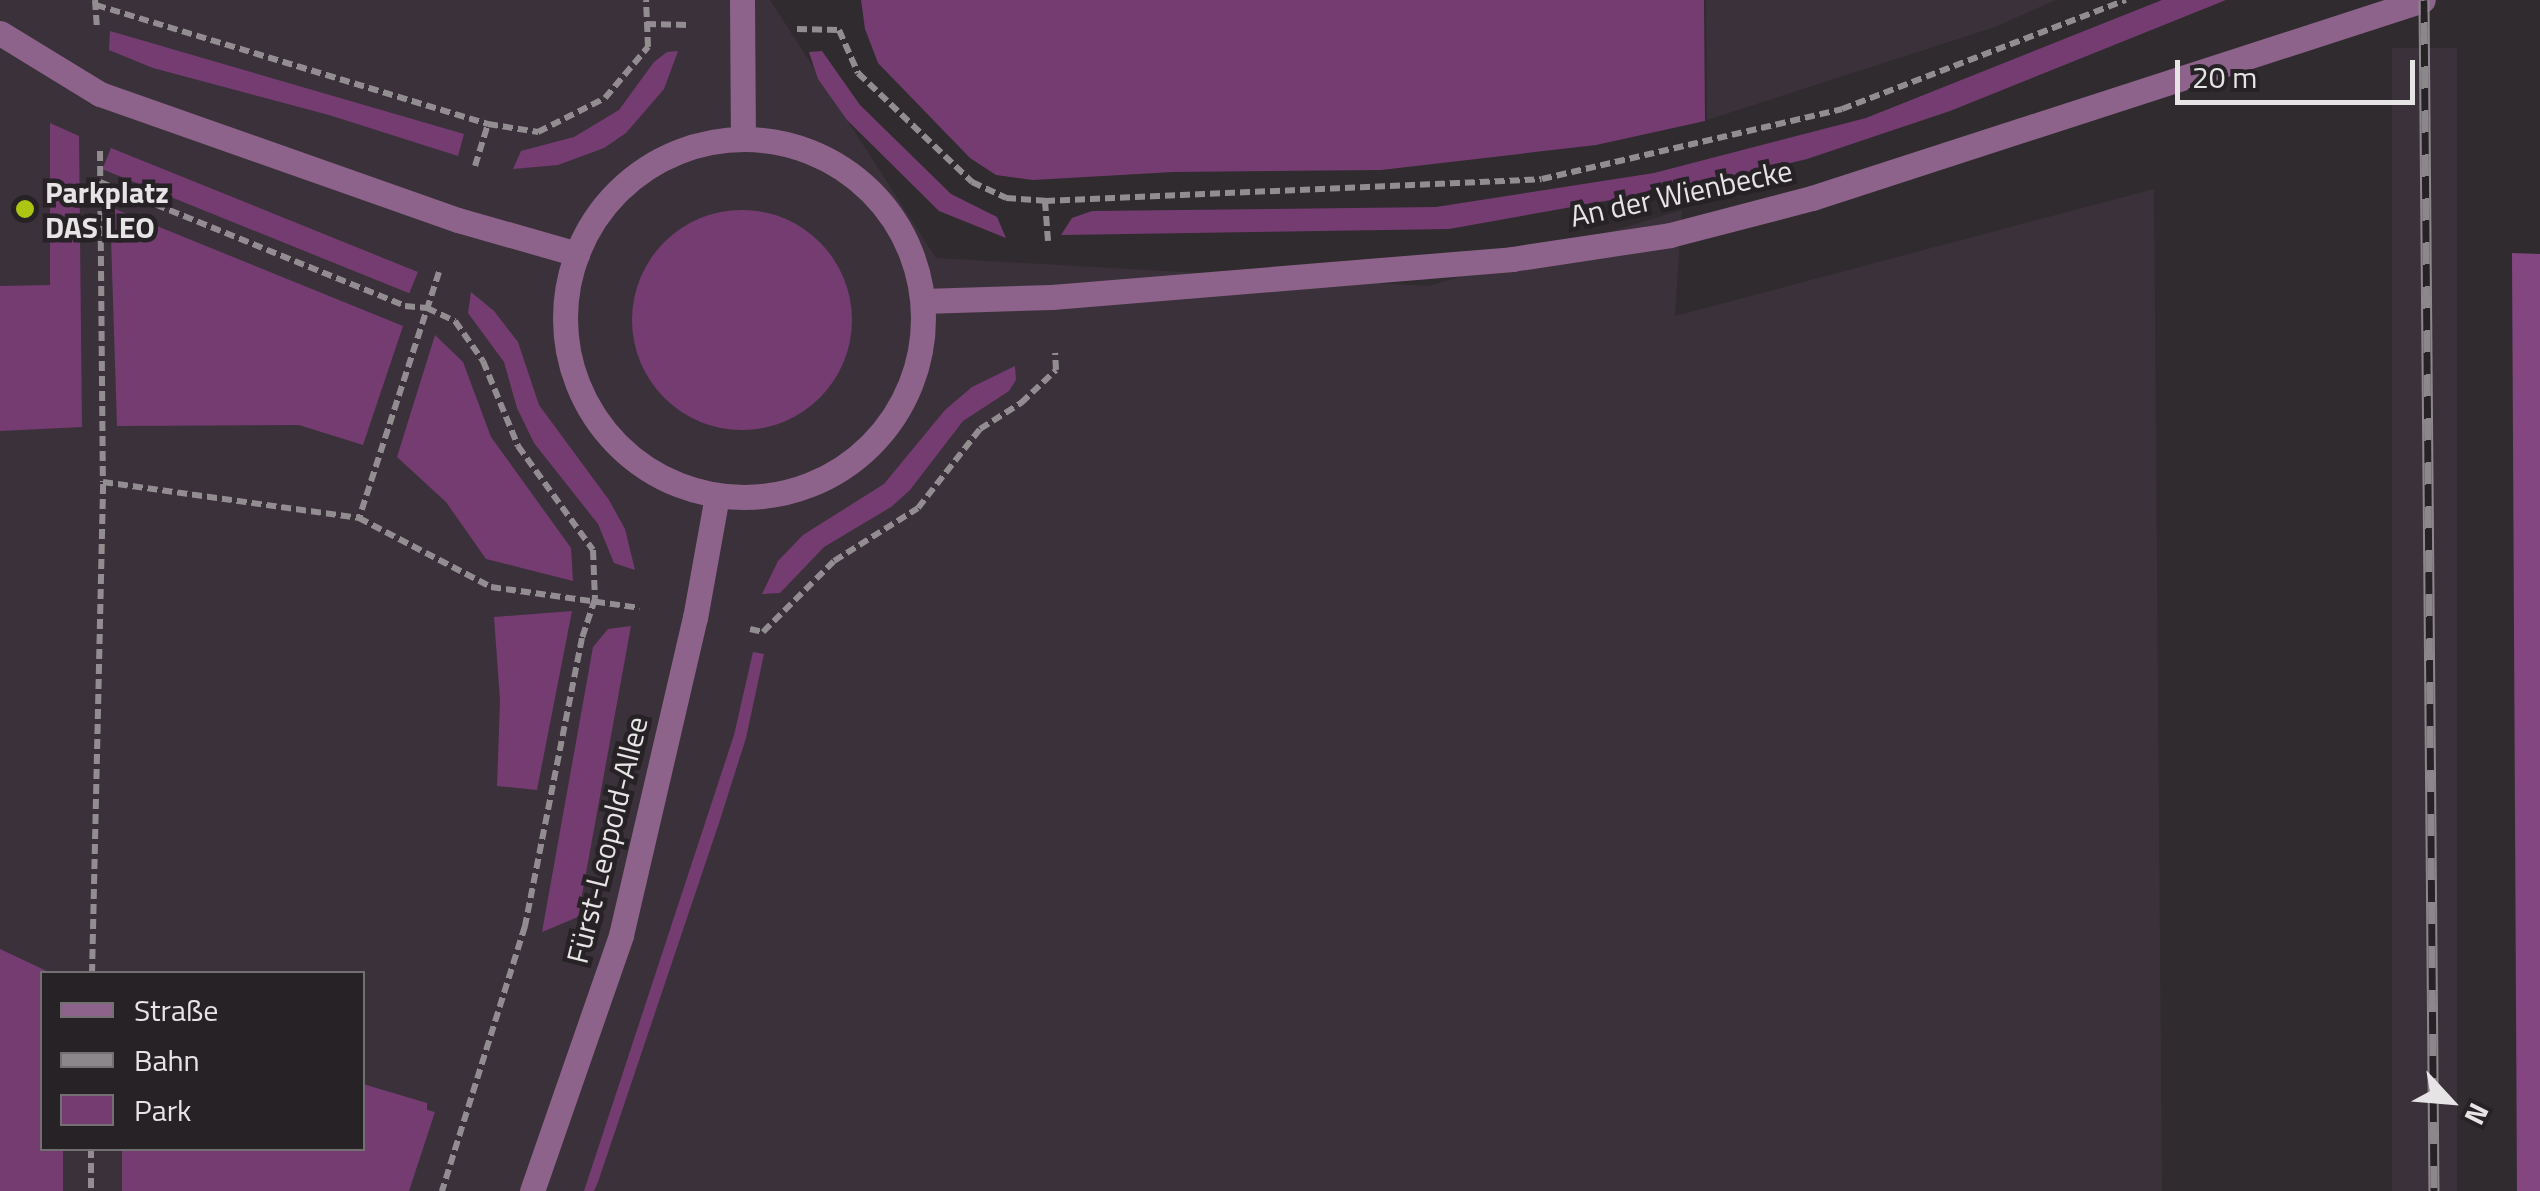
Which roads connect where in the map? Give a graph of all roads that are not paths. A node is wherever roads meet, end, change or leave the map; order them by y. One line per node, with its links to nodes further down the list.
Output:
1 (742, 0): 4 (street)
2 (2423, 0): 6 (street, An der Wienbecke)
3 (0, 33): 5 (street)
4 (743, 138): 5 (street); 6 (street)
5 (577, 254): 7 (street)
6 (923, 301): 7 (street)
7 (717, 496): 8 (street, Fürst-Leopold-Allee)
8 (532, 1191)

